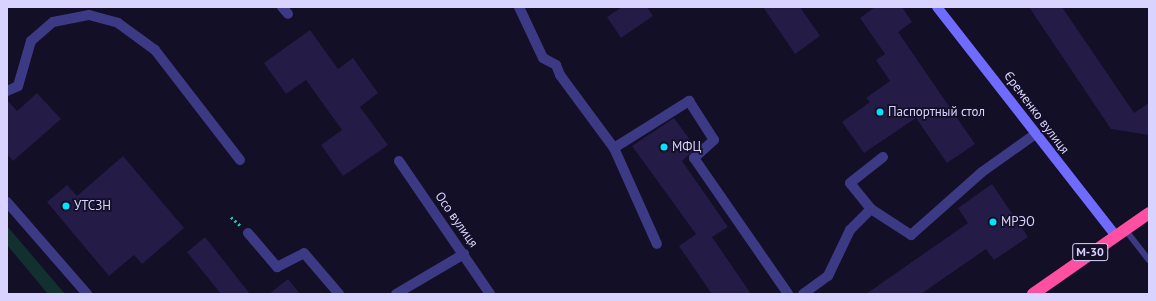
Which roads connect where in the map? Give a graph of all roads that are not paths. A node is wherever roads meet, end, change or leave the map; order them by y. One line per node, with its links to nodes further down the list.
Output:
1 (519, 7): 5 (street)
2 (937, 7): 4 (street, Єременко вулиця)
3 (7, 91): 7 (street)
4 (1034, 135): 10 (street); 12 (street, Єременко вулиця)
5 (614, 148): 14 (street); 21 (street)
6 (883, 156): 10 (street)
7 (240, 160)
8 (399, 160): 15 (street, Осо вулиця)
9 (7, 202): 17 (street)
10 (871, 209): 22 (street)
11 (1149, 213): 12 (highway, М-30)
12 (1120, 232): 16 (lane); 23 (highway, М-30)
13 (248, 233): 18 (street)
14 (658, 244)
15 (464, 254): 19 (street); 20 (street, Осо вулиця)
16 (1149, 260)
17 (87, 294)
18 (339, 294)
19 (396, 294)
20 (490, 294)
21 (788, 294)
22 (803, 294)
23 (1033, 294)

